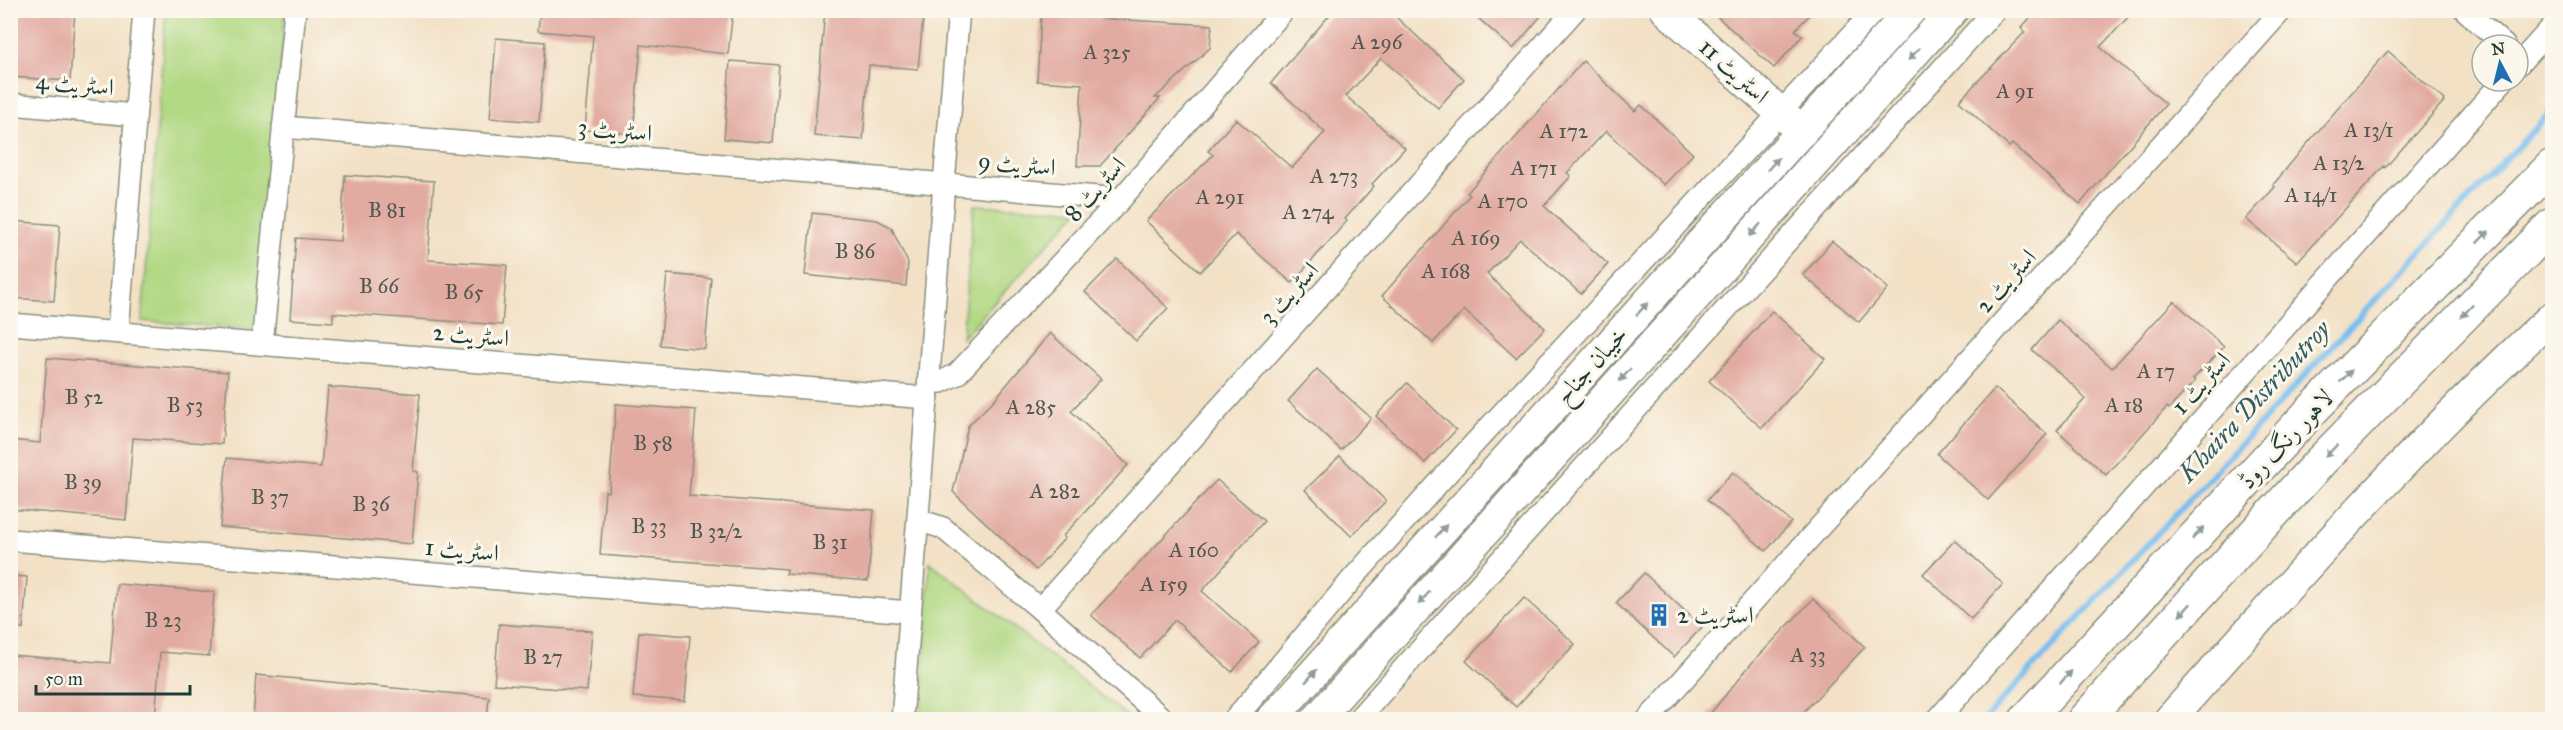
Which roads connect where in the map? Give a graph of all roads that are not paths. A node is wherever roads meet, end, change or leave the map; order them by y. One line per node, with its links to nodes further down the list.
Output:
1 (144, 10): 18 (street)
2 (295, 10): 20 (street)
3 (960, 10): 22 (street)
4 (1284, 10): 23 (street, اسٹریٹ 8)
5 (1575, 10): 32 (street, اسٹریٹ 3)
6 (1666, 10): 19 (main road, اسٹریٹ 11)
7 (1875, 10): 19 (street)
8 (1911, 10): 19 (main road, خیبان جناح)
9 (1953, 10): 38 (main road, خیبان جناح, one-way to 38)
10 (1995, 10): 39 (street)
11 (2282, 10): 40 (street, اسٹریٹ 2)
12 (2465, 10): 14 (street)
13 (2553, 27): 15 (street)
14 (2491, 33)
15 (2530, 50)
16 (2493, 93): 41 (street, اسٹریٹ 1)
17 (10, 104): 18 (street, اسٹریٹ 4)
18 (135, 115): 27 (street)
19 (1791, 122): 36 (street); 37 (main road, خیبان جناح, one-way to 19)
20 (283, 127): 22 (street, اسٹریٹ 3); 28 (street)
21 (2553, 166): 42 (highway, لاہور رنگ روڈ, one-way to 21)
22 (944, 183): 23 (street, اسٹریٹ 9); 29 (street)
23 (1121, 199): 29 (street, اسٹریٹ 8)
24 (2553, 225): 43 (highway, لاہور رنگ روڈ, one-way to 43)
25 (2553, 317): 44 (main road)
26 (10, 324): 27 (street, اسٹریٹ 2)
27 (118, 333): 28 (street, اسٹریٹ 2)
28 (262, 344): 29 (street, اسٹریٹ 2)
29 (929, 390): 30 (street)
30 (918, 523): 32 (street); 33 (street)
31 (10, 540): 33 (street, اسٹریٹ 1)
32 (1040, 609): 35 (street)
33 (910, 612): 34 (street)
34 (902, 720)
35 (1164, 720)
36 (1234, 720)
37 (1272, 720)
38 (1316, 720)
39 (1357, 720)
40 (1647, 720)
41 (1937, 720)
42 (2026, 720)
43 (2084, 720)
44 (2169, 720)

